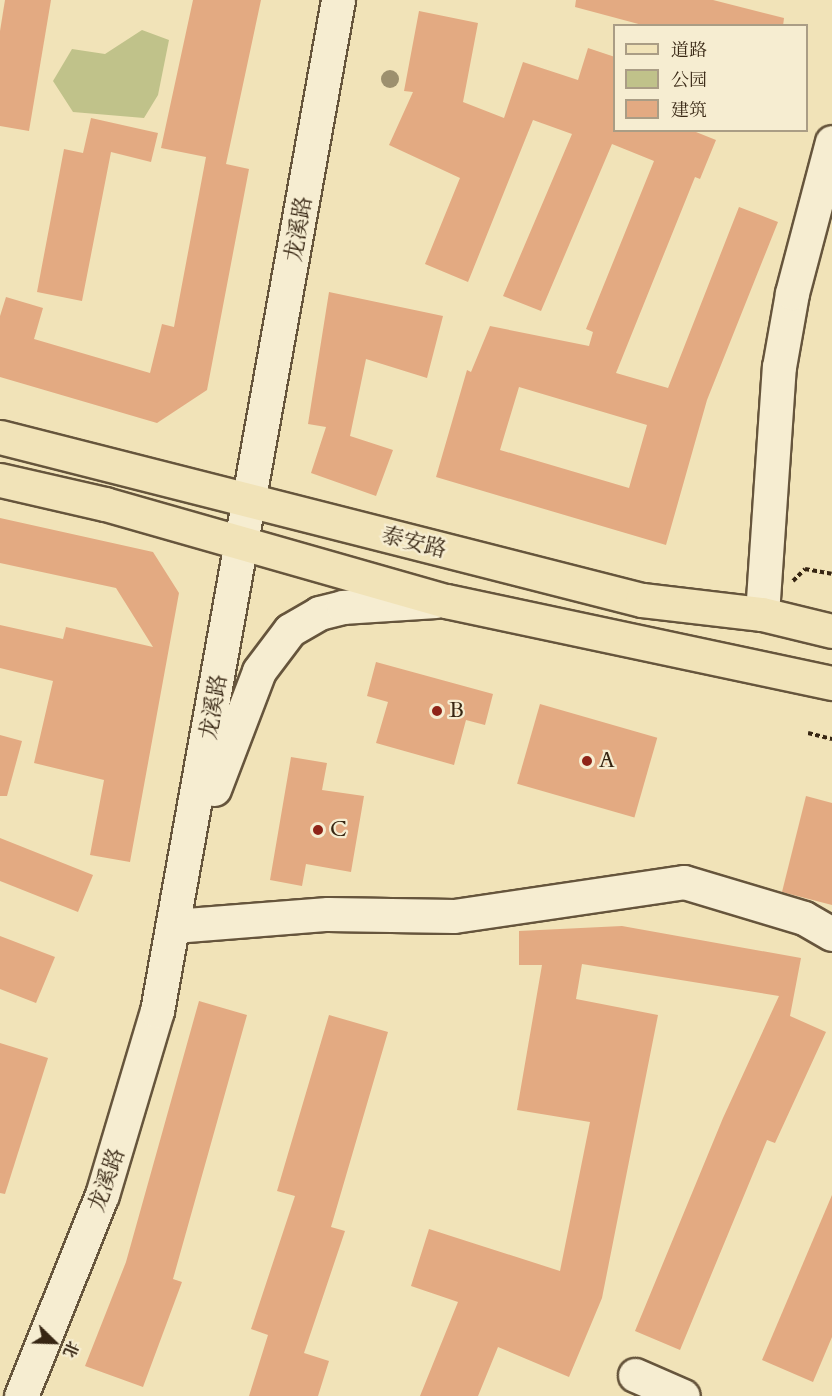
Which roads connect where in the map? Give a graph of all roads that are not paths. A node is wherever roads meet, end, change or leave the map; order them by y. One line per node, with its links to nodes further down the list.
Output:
1 (338, 0): 5 (street, 龙溪路)
2 (832, 142): 8 (street)
3 (0, 437): 5 (main road, 泰安路)
4 (0, 480): 6 (main road)
5 (252, 498): 6 (street, 龙溪路); 8 (main road, 泰安路)
6 (243, 544): 7 (main road); 11 (street, 龙溪路)
7 (446, 601): 10 (main road); 11 (street)
8 (762, 614): 9 (main road, 泰安路)
9 (832, 631)
10 (832, 683)
11 (187, 855): 12 (street, 龙溪路)
12 (174, 926): 13 (street); 15 (street, 龙溪路)
13 (832, 934)
14 (635, 1375): 16 (street)
15 (21, 1396)
16 (683, 1396)

